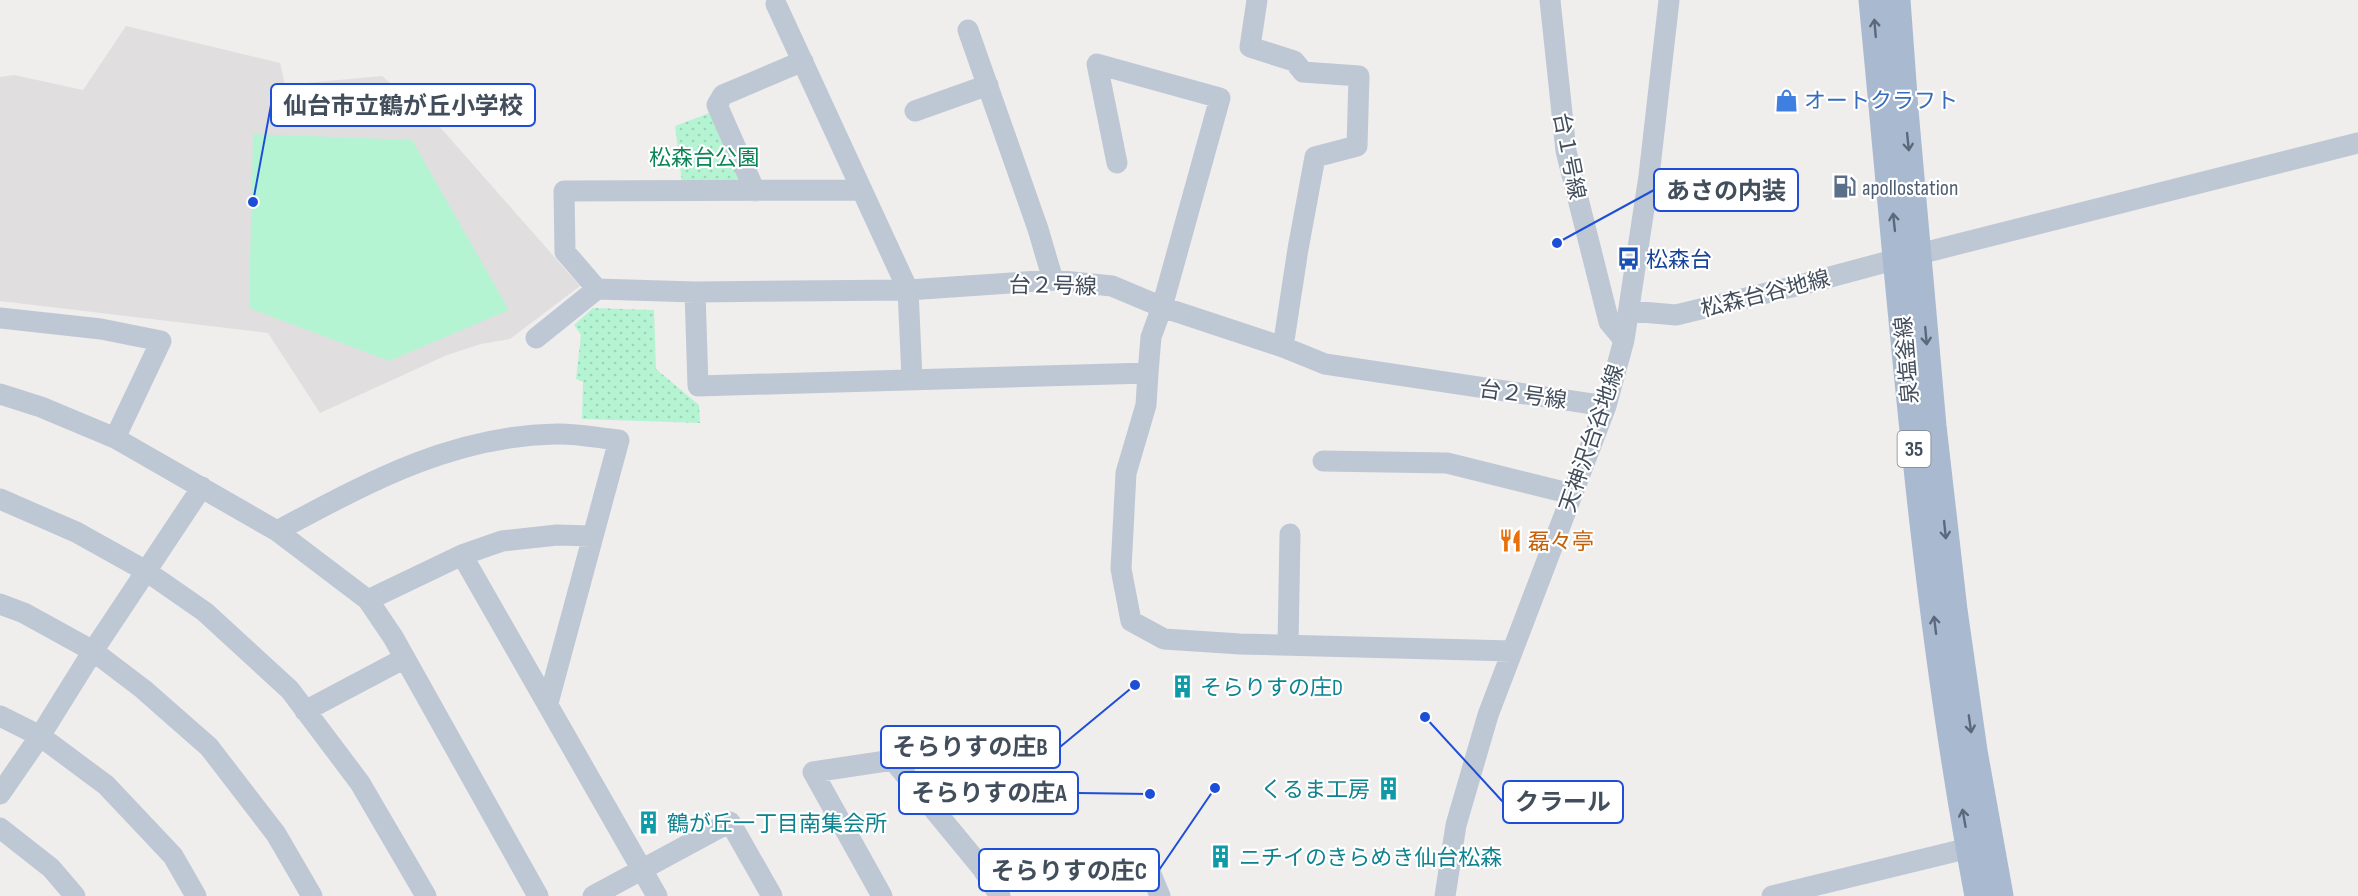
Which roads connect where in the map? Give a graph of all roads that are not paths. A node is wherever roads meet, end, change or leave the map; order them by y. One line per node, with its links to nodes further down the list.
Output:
1 (1257, 0): 25 (street)
2 (1550, 0): 24 (street, 台１号線)
3 (1669, 0): 21 (street, 天神沢台谷地線)
4 (1872, 0): 15 (main road, 泉塩釜線 / 35, one-way to 4)
5 (1898, 0): 15 (main road, 泉塩釜線 / 35, one-way to 15)
6 (776, 4): 8 (street)
7 (968, 30): 9 (street)
8 (803, 61): 13 (street); 14 (street)
9 (988, 85): 10 (street); 16 (street)
10 (915, 111)
11 (2358, 143): 15 (street, 松森台谷地線)
12 (1117, 163): 20 (street)
13 (862, 190): 14 (street); 18 (street)
14 (755, 191): 17 (street)
15 (1908, 256): 21 (street, 松森台谷地線); 52 (main road, 泉塩釜線 / 35, one-way to 15); 69 (main road, 泉塩釜線 / 35, one-way to 69)
16 (1053, 280): 18 (street, 台２号線); 20 (street, 台２号線)
17 (597, 289): 19 (street, 台２号線); 23 (street)
18 (908, 290): 19 (street, 台２号線); 27 (street)
19 (695, 292): 27 (street)
20 (1162, 307): 25 (street, 台２号線); 26 (street)
21 (1630, 311): 24 (street, 天神沢台谷地線)
22 (0, 318): 30 (street)
23 (536, 338)
24 (1624, 340): 29 (street, 天神沢台谷地線)
25 (1283, 347): 29 (street, 台２号線)
26 (1148, 373): 27 (street); 42 (street)
27 (912, 378)
28 (0, 394): 30 (street)
29 (1606, 406): 33 (street, 天神沢台谷地線)
30 (115, 438): 32 (street)
31 (1323, 461): 33 (street)
32 (202, 487): 35 (street); 39 (street)
33 (1572, 494): 44 (street, 天神沢台谷地線)
34 (0, 499): 39 (street)
35 (278, 531): 37 (street); 40 (street)
36 (1290, 534): 42 (street)
37 (593, 536): 38 (street); 46 (street)
38 (462, 555): 40 (street); 46 (street)
39 (146, 571): 43 (street); 47 (street)
40 (368, 600): 45 (street)
41 (0, 604): 43 (street)
42 (1288, 645): 44 (street)
43 (93, 651): 49 (street); 57 (street)
44 (1512, 651): 66 (street, 天神沢台谷地線)
45 (405, 658): 47 (street); 59 (street)
46 (548, 703): 54 (street)
47 (305, 711): 58 (street)
48 (0, 716): 49 (street)
49 (40, 736): 50 (street); 56 (street)
50 (0, 794)
51 (0, 828): 55 (street)
52 (1969, 848): 67 (street); 68 (main road, 泉塩釜線 / 35)
53 (1148, 867): 65 (street)
54 (641, 869): 60 (street); 61 (street); 62 (street)
55 (75, 896)
56 (196, 896)
57 (312, 896)
58 (426, 896)
59 (538, 896)
60 (593, 896)
61 (657, 896)
62 (772, 896)
63 (882, 896): 64 (street)
64 (1000, 896)
65 (1161, 896)
66 (1445, 896)
67 (1772, 896)
68 (1978, 896)
69 (2000, 896)

